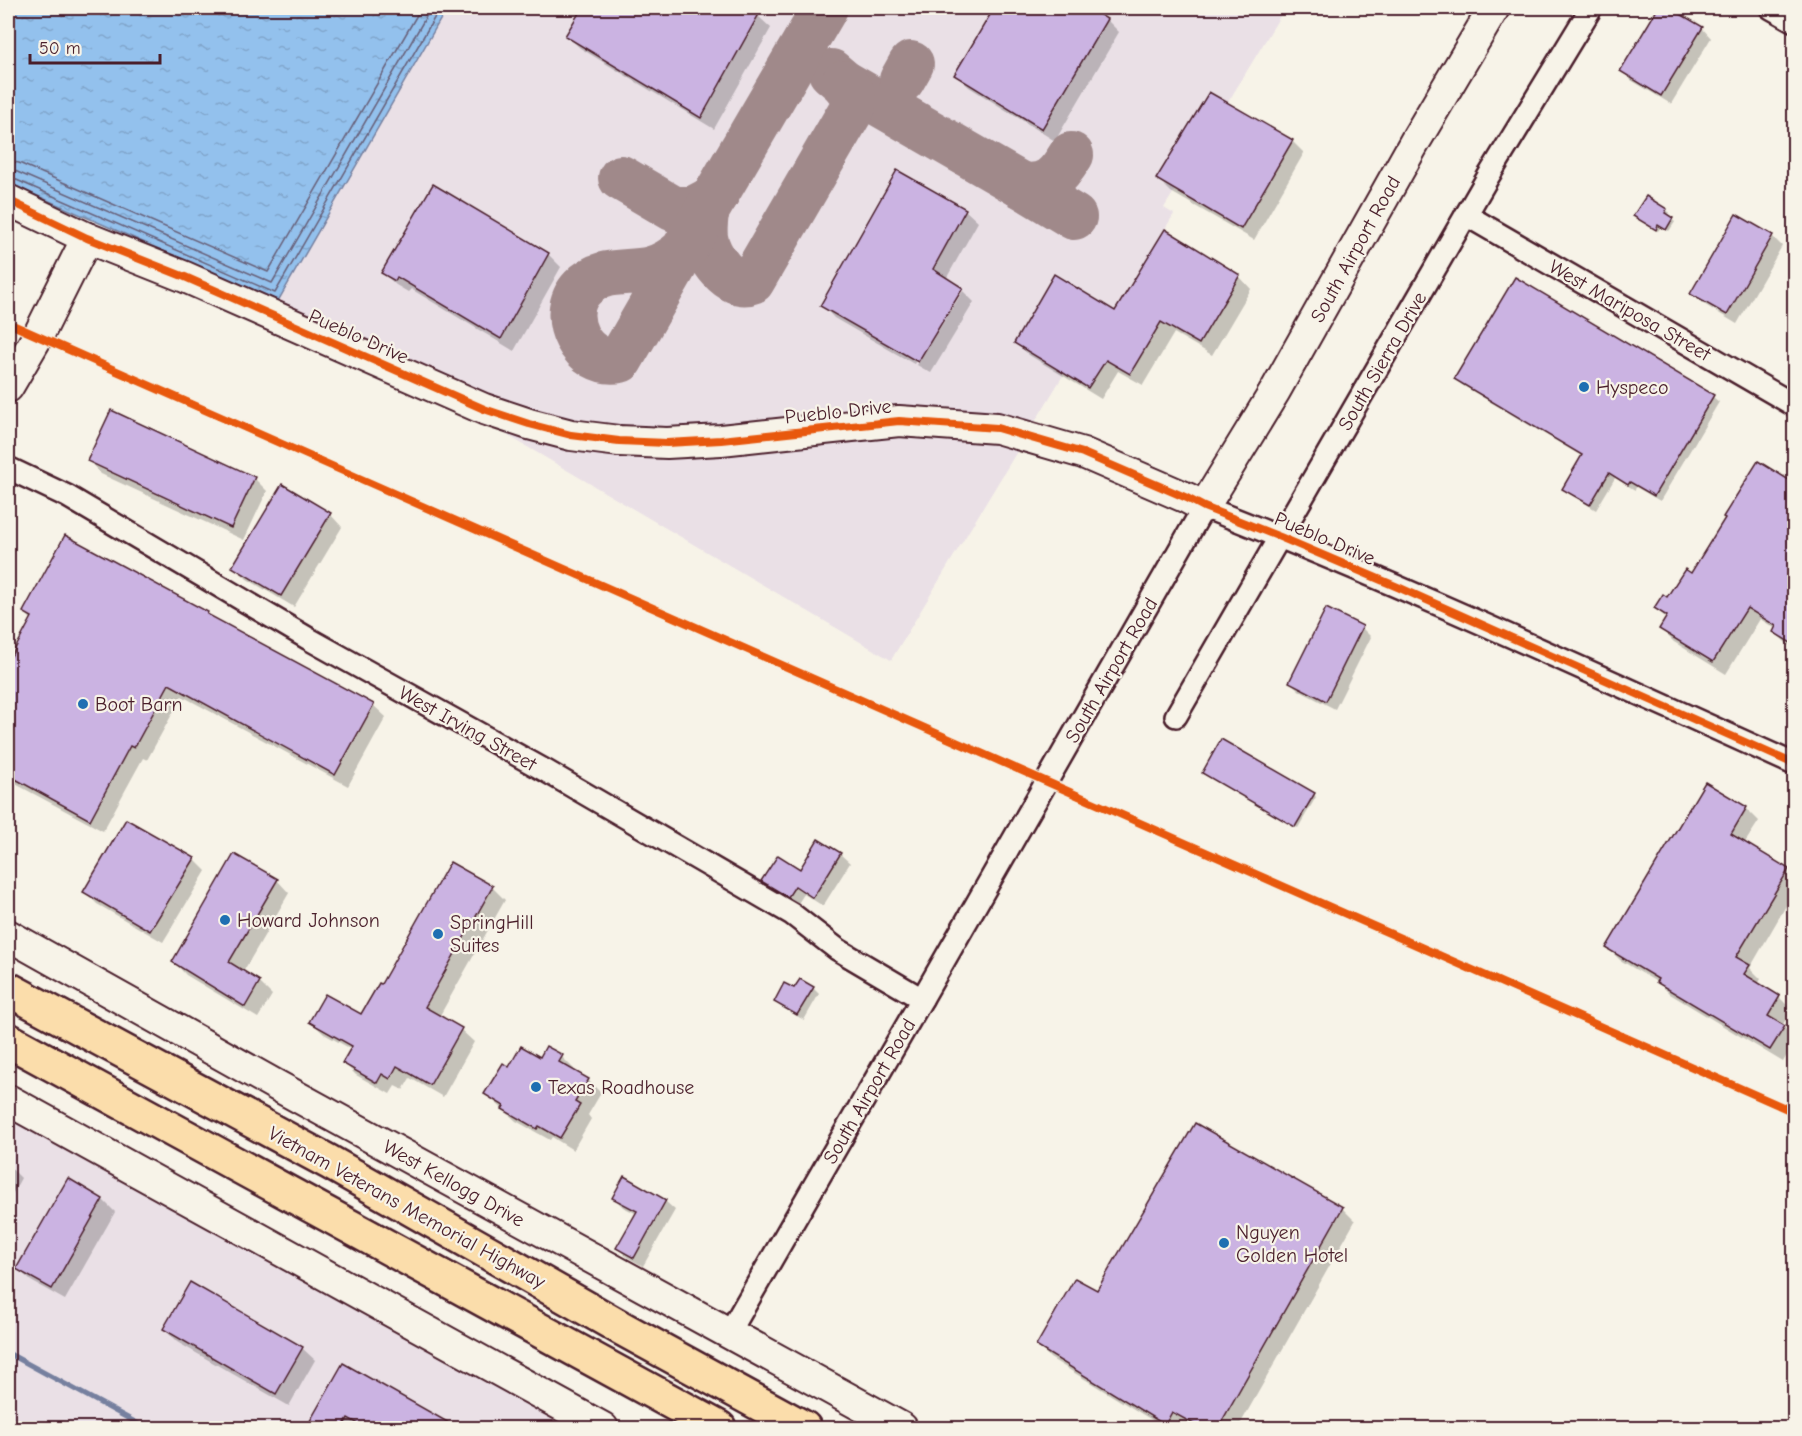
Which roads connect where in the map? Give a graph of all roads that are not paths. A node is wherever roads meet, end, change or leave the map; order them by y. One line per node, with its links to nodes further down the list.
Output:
1 (1494, 8): 11 (street, South Airport Road)
2 (1591, 8): 6 (street, South Sierra Drive)
3 (1771, 8): 4 (street)
4 (1794, 21)
5 (8, 200): 7 (street, Pueblo Drive)
6 (1466, 215): 9 (street, West Mariposa Street); 12 (street, South Sierra Drive)
7 (87, 238): 8 (street); 11 (street, Pueblo Drive)
8 (8, 387)
9 (1794, 405)
10 (8, 468): 17 (street, West Irving Street)
11 (1204, 507): 12 (street, Pueblo Drive); 17 (street, South Airport Road)
12 (1280, 537): 13 (street, South Sierra Drive); 14 (street, Pueblo Drive)
13 (1176, 716)
14 (1794, 764)
15 (8, 935): 20 (street, West Kellogg Drive)
16 (8, 989): 25 (highway, Vietnam Veterans Memorial Highway)
17 (922, 999): 20 (street, South Airport Road)
18 (8, 1040): 21 (highway)
19 (8, 1100): 22 (street)
20 (729, 1332): 26 (street, West Kellogg Drive)
21 (584, 1354): 23 (highway); 24 (highway)
22 (603, 1428)
23 (693, 1428)
24 (719, 1428)
25 (804, 1428)
26 (902, 1428)

